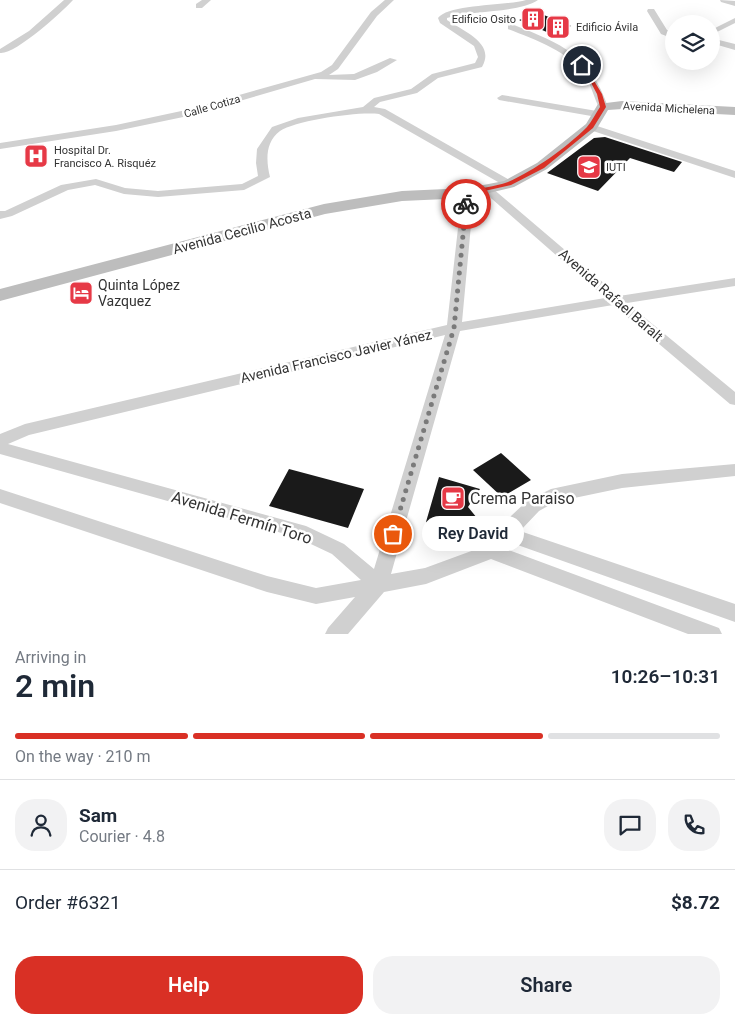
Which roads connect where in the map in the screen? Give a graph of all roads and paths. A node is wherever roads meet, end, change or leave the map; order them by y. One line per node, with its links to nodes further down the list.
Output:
1 (69, 0): 15 (street)
2 (208, 0): 7 (street)
3 (390, 0): 17 (street, Calle Cotiza)
4 (534, 0): 19 (street)
5 (724, 0): 6 (street)
6 (735, 4)
7 (199, 6)
8 (651, 11): 12 (street)
9 (735, 20): 11 (street)
10 (510, 27): 21 (street)
11 (720, 28)
12 (665, 32)
13 (720, 43): 14 (street)
14 (735, 47)
15 (3, 51)
16 (393, 60): 17 (street)
17 (310, 79): 22 (street, Calle Cotiza)
18 (502, 98): 21 (street)
19 (366, 110): 24 (street); 27 (street)
20 (735, 111): 21 (main road, Avenida Michelena)
21 (597, 116): 23 (street); 24 (main road, Avenida Cecilio Acosta)
22 (0, 146)
23 (735, 175)
24 (509, 184): 25 (main road, Avenida Cecilio Acosta)
25 (488, 190): 26 (main road, Avenida Cecilio Acosta); 30 (street, Avenida Rafael Baralt)
26 (468, 192): 29 (main road, Avenida Cecilio Acosta); 31 (street)
27 (0, 214)
28 (735, 282): 30 (street, Avenida Francisco Javier Yánez)
29 (0, 295)
30 (616, 301): 31 (street, Avenida Francisco Javier Yánez); 32 (street, Avenida Rafael Baralt)
31 (454, 328): 33 (street, Avenida Francisco Javier Yánez); 39 (street)
32 (735, 400)
33 (0, 441)
34 (0, 448): 39 (street, Avenida Fermín Toro)
35 (735, 470): 37 (street)
36 (0, 496): 39 (street)
37 (509, 534): 38 (street); 40 (street)
38 (491, 551): 39 (street); 42 (street)
39 (379, 584): 41 (street)
40 (735, 613)
41 (335, 634)
42 (712, 634)

